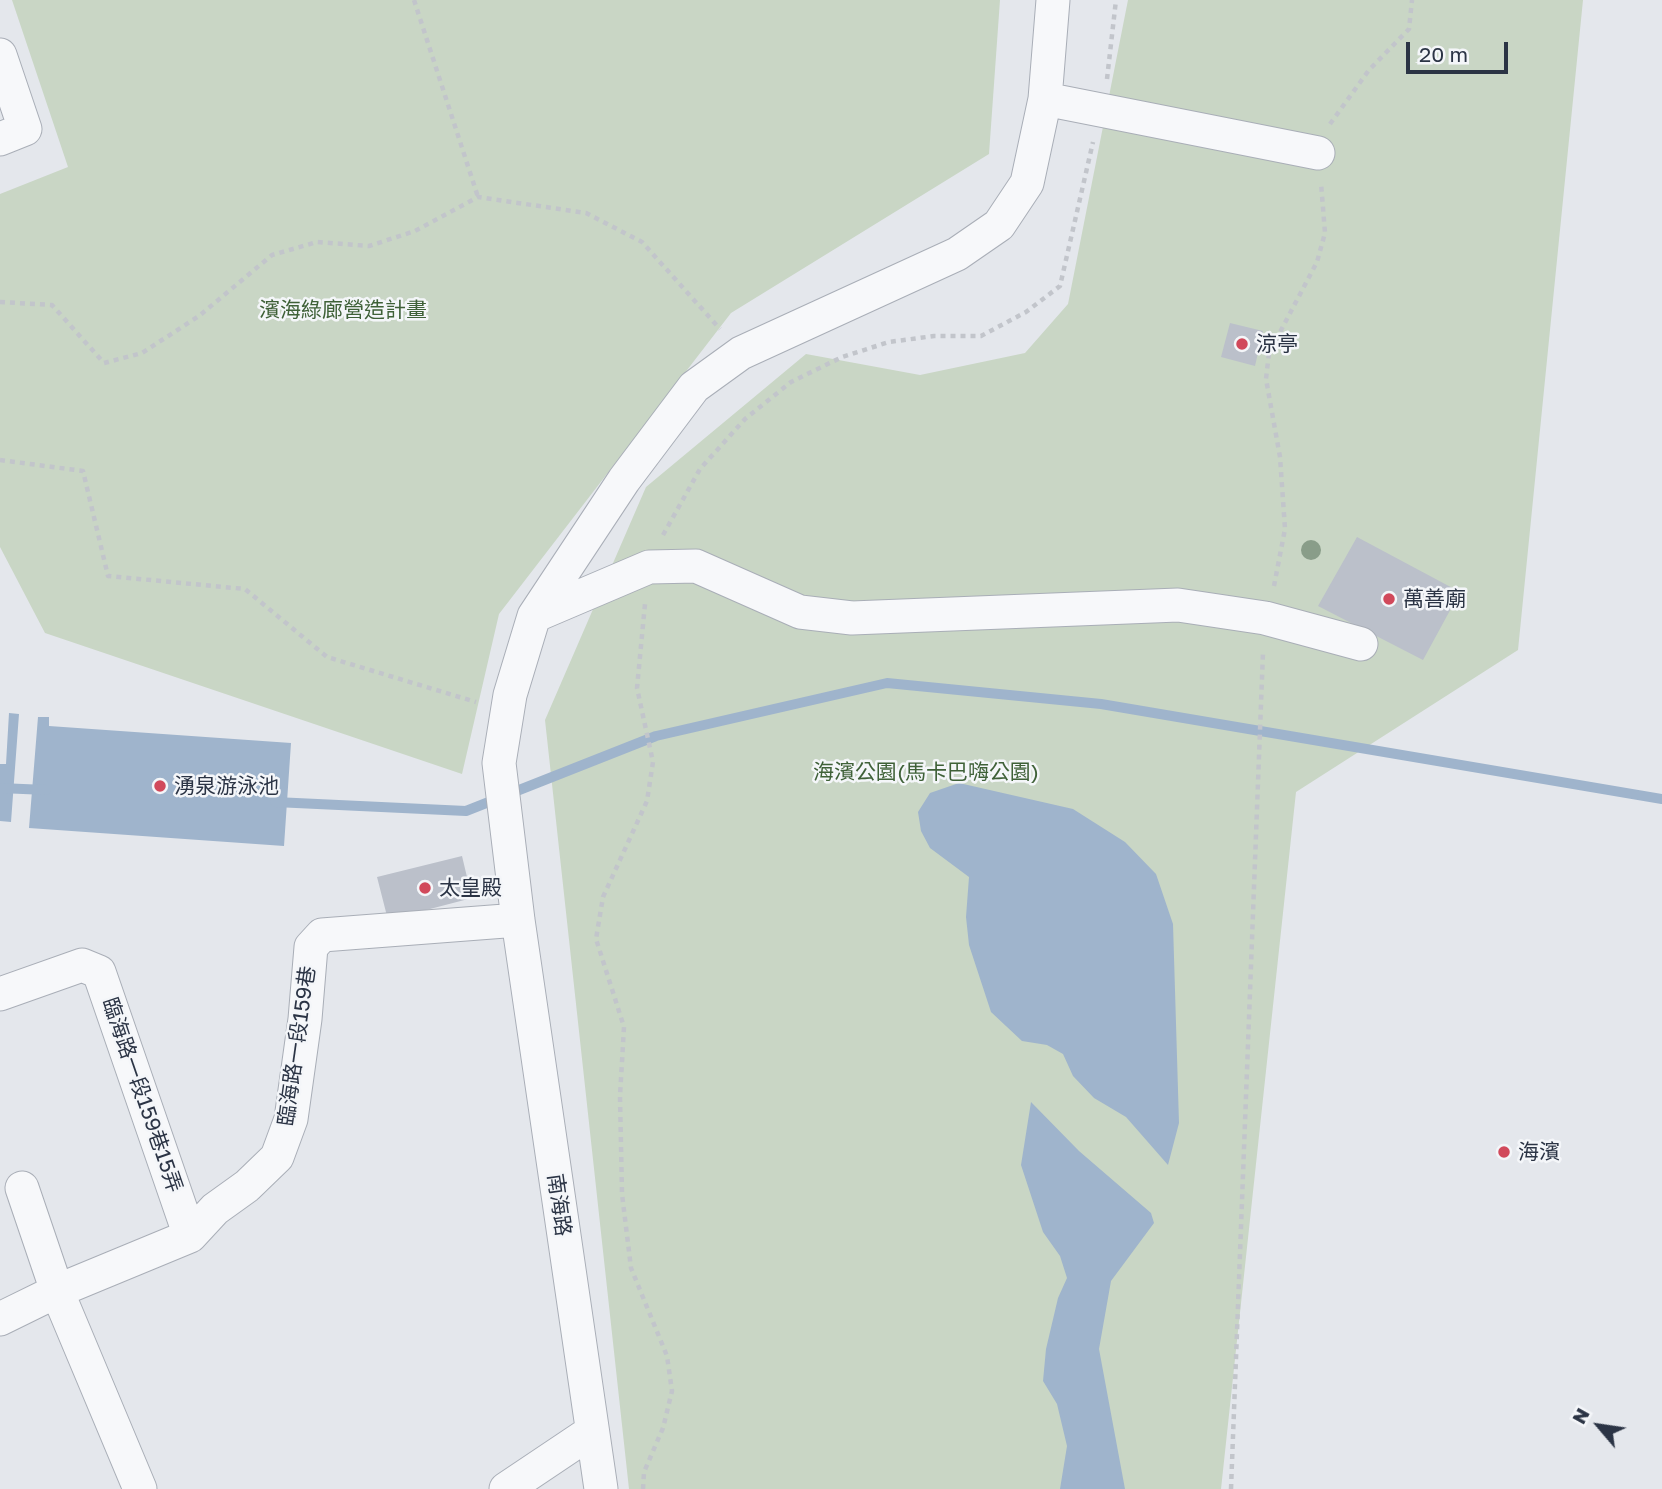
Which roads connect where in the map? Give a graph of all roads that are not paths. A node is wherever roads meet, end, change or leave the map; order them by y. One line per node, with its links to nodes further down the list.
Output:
1 (1053, 0): 3 (street, 南海路)
2 (0, 55): 4 (street)
3 (1045, 99): 5 (street); 6 (street, 南海路)
4 (0, 139)
5 (1318, 153)
6 (534, 616): 7 (street); 8 (street, 南海路)
7 (1361, 644)
8 (518, 920): 11 (street, 臨海路一段159巷); 14 (street, 南海路)
9 (0, 994): 11 (street, 臨海路一段159巷15弄)
10 (22, 1188): 12 (street)
11 (190, 1236): 12 (street, 臨海路一段159巷)
12 (57, 1291): 13 (street, 臨海路一段159巷); 15 (street)
13 (0, 1319)
14 (591, 1432): 16 (street); 17 (street, 南海路)
15 (140, 1489)
16 (506, 1489)
17 (601, 1489)

